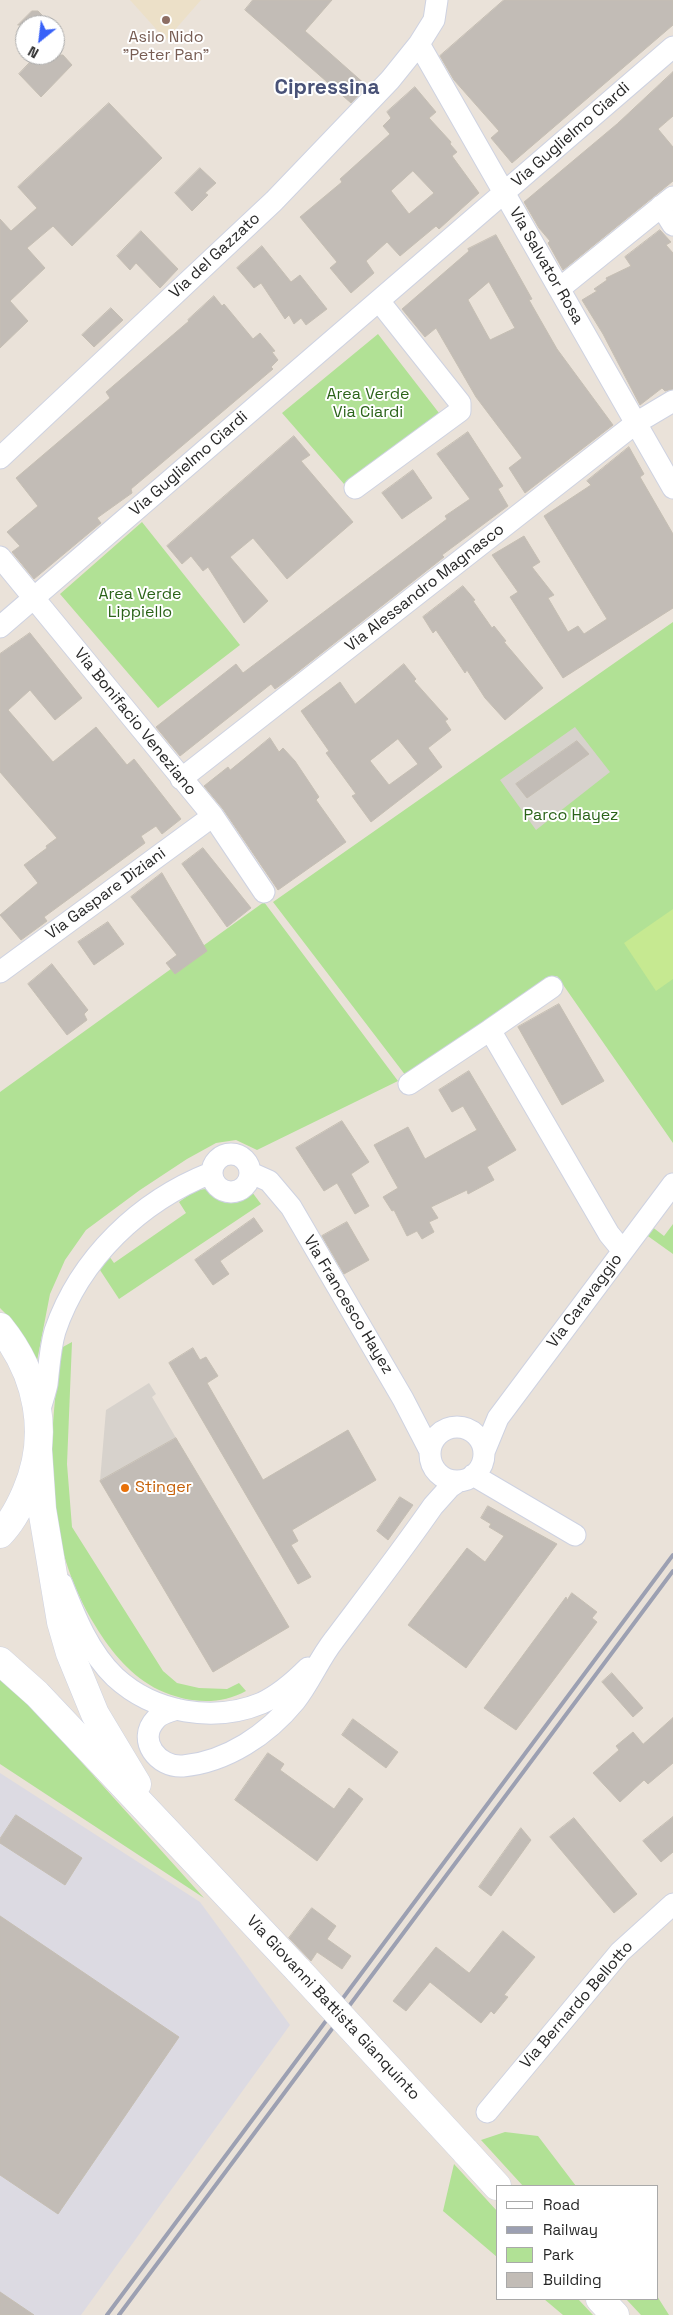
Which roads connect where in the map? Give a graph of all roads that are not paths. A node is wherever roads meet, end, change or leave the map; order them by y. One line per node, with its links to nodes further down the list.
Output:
1 (437, 0): 2 (street, Via del Gazzato)
2 (419, 44): 4 (street, Via Salvator Rosa); 11 (street, Via del Gazzato)
3 (673, 47): 4 (street, Via Guglielmo Ciardi)
4 (504, 193): 7 (street, Via Salvator Rosa); 8 (street, Via Guglielmo Ciardi)
5 (667, 201): 6 (street); 7 (street)
6 (673, 226)
7 (560, 289): 10 (street, Via Salvator Rosa)
8 (379, 301): 12 (street); 15 (street, Via Guglielmo Ciardi)
9 (673, 401): 10 (street, Via Alessandro Magnasco)
10 (636, 423): 13 (street, Via Salvator Rosa); 17 (street, Via Alessandro Magnasco)
11 (0, 458)
12 (355, 488)
13 (673, 488)
14 (0, 556): 15 (street, Via Bonifacio Veneziano)
15 (34, 597): 16 (street, Via Guglielmo Ciardi); 17 (street, Via Bonifacio Veneziano)
16 (0, 627)
17 (181, 779): 18 (street, Via Bonifacio Veneziano)
18 (213, 816): 19 (street, Via Bonifacio Veneziano); 20 (street, Via Gaspare Diziani)
19 (264, 892)
20 (0, 972)
21 (552, 987): 22 (street)
22 (490, 1030): 23 (street); 27 (street)
23 (409, 1084)
24 (211, 1173): 25 (street); 25 (street); 29 (street)
25 (250, 1173): 33 (street, Via Francesco Hayez)
26 (673, 1184): 27 (street, Via Caravaggio)
27 (623, 1251): 30 (street, Via Caravaggio)
28 (0, 1327): 29 (main road)
29 (38, 1414): 32 (main road)
30 (498, 1418): 31 (street); 34 (street, Via Caravaggio)
31 (470, 1431): 33 (street); 34 (street)
32 (38, 1450): 36 (main road); 38 (main road, Via Giovanni Battista Gianquinto)
33 (430, 1451): 35 (street, Via Caravaggio)
34 (484, 1452): 35 (street, Via Caravaggio)
35 (457, 1477): 37 (street); 39 (street, Via Caravaggio)
36 (0, 1534)
37 (575, 1535)
38 (48, 1549): 41 (street, Via Caravaggio); 42 (main road, Via Giovanni Battista Gianquinto)
39 (323, 1654): 41 (street, Via Caravaggio); 41 (street, Via Caravaggio)
40 (0, 1661): 42 (main road, Via Giovanni Battista Gianquinto)
41 (176, 1709)
42 (168, 1831): 45 (main road, Via Giovanni Battista Gianquinto, bridge)
43 (673, 1904): 44 (street, Via Bernardo Bellotto)
44 (487, 2112)
45 (496, 2185)
46 (601, 2300): 47 (main road)
47 (614, 2315)

